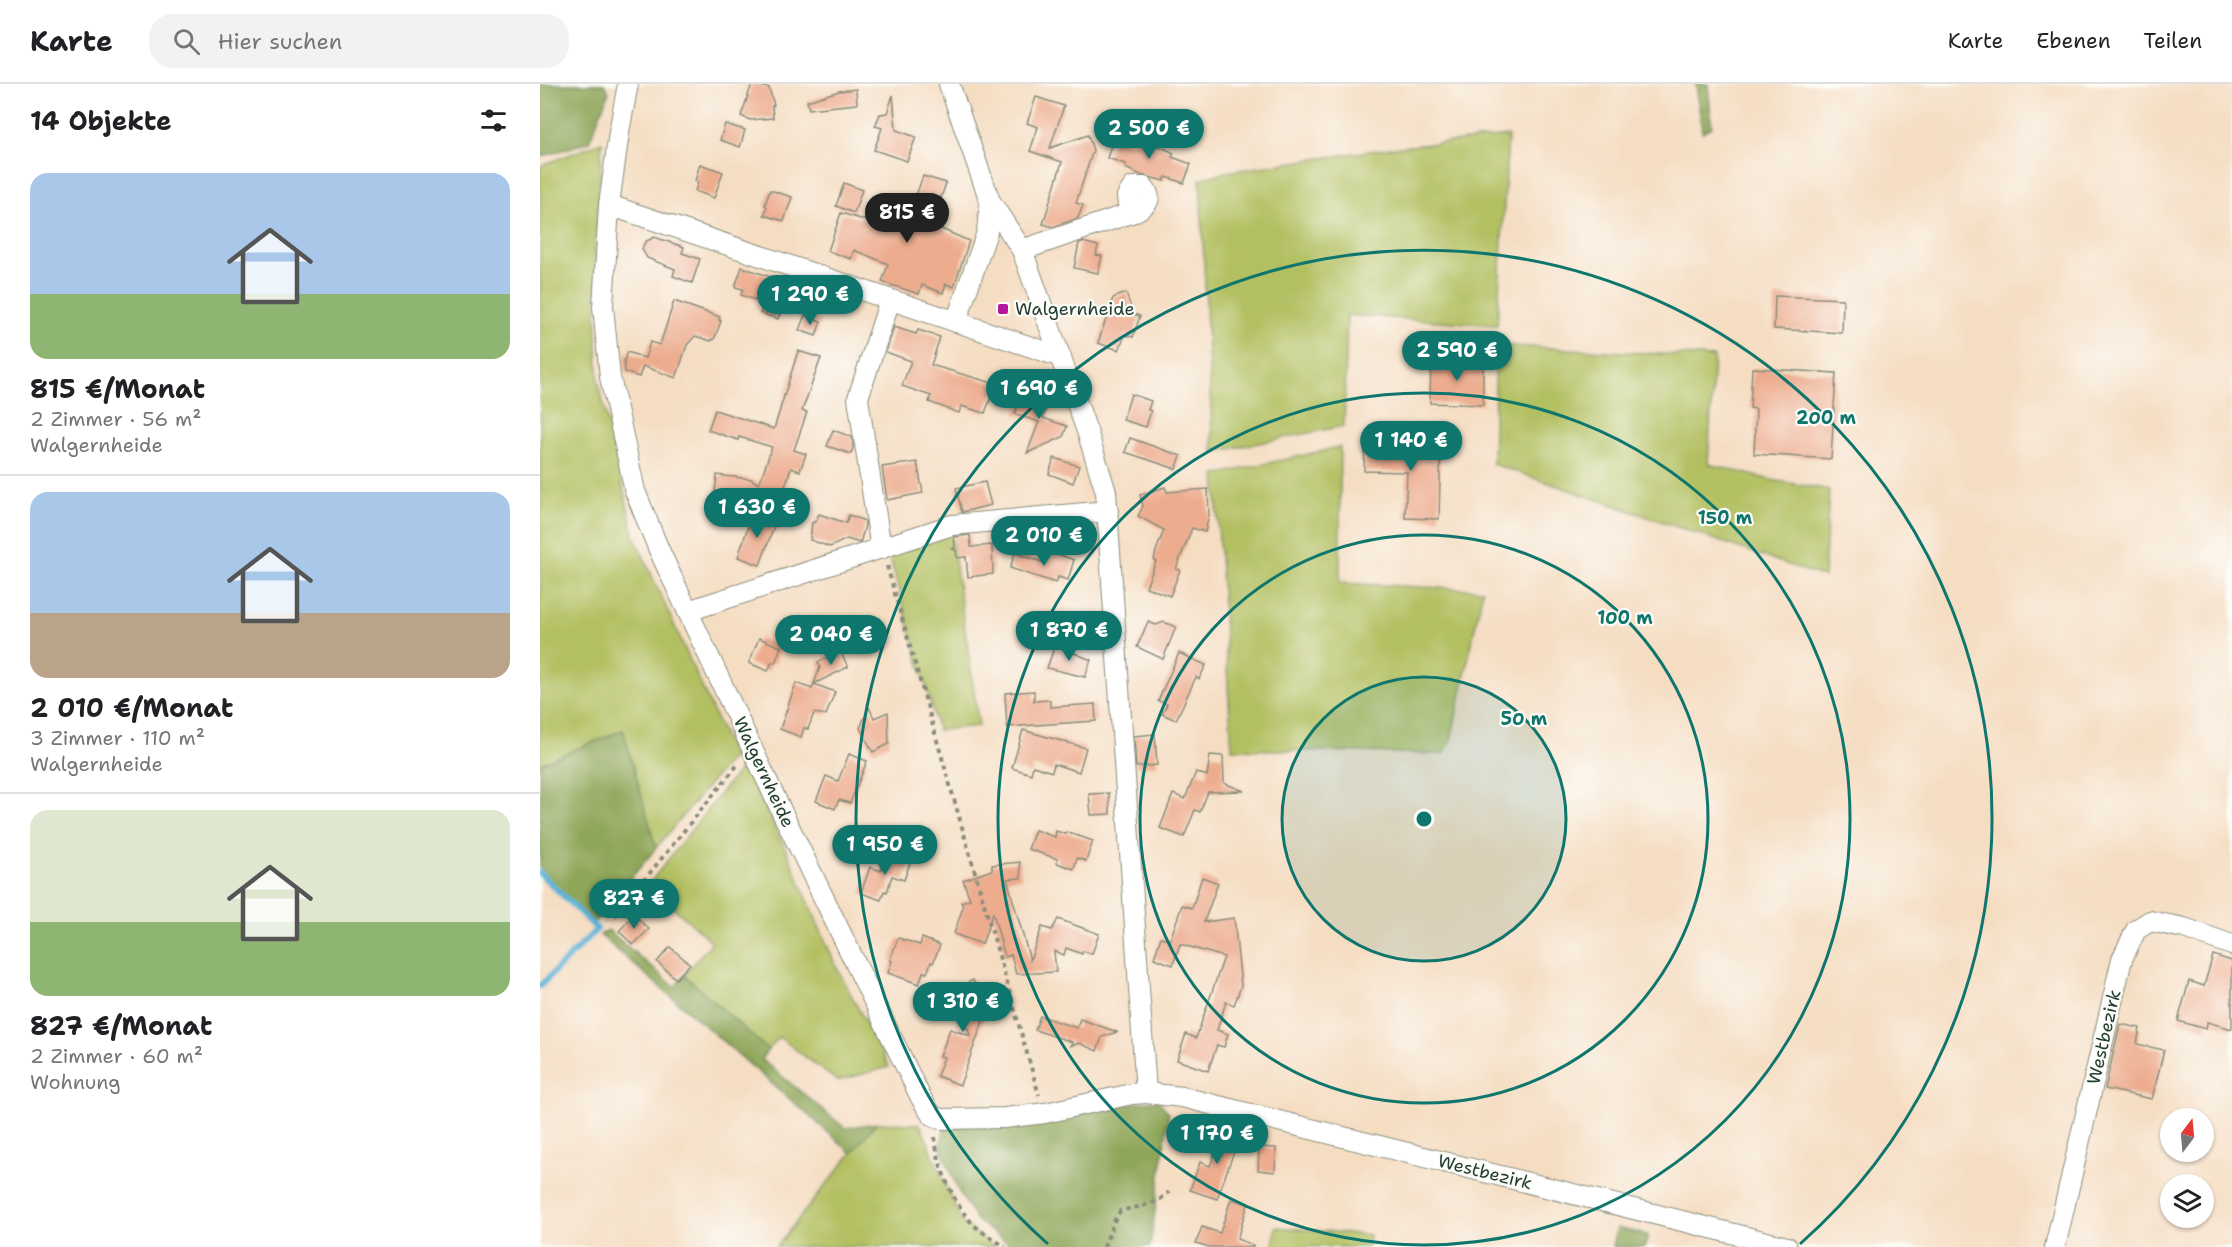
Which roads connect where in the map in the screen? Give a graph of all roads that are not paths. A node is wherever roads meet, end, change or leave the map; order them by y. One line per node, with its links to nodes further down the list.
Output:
1 (628, 84): 4 (street, Walgernheide)
2 (949, 84): 3 (street)
3 (990, 201): 6 (street); 8 (street)
4 (609, 205): 7 (street); 12 (street, Walgernheide)
5 (1134, 212): 6 (street)
6 (1022, 250): 9 (street)
7 (890, 300): 8 (street); 11 (street)
8 (956, 322): 9 (street)
9 (1061, 357): 10 (street)
10 (1108, 510): 11 (street); 14 (street)
11 (882, 549): 12 (street)
12 (688, 611): 14 (street, Walgernheide)
13 (2232, 945): 16 (street, Westbezirk)
14 (1146, 1093): 15 (street, Westbezirk)
15 (1787, 1247)
16 (2055, 1247)

